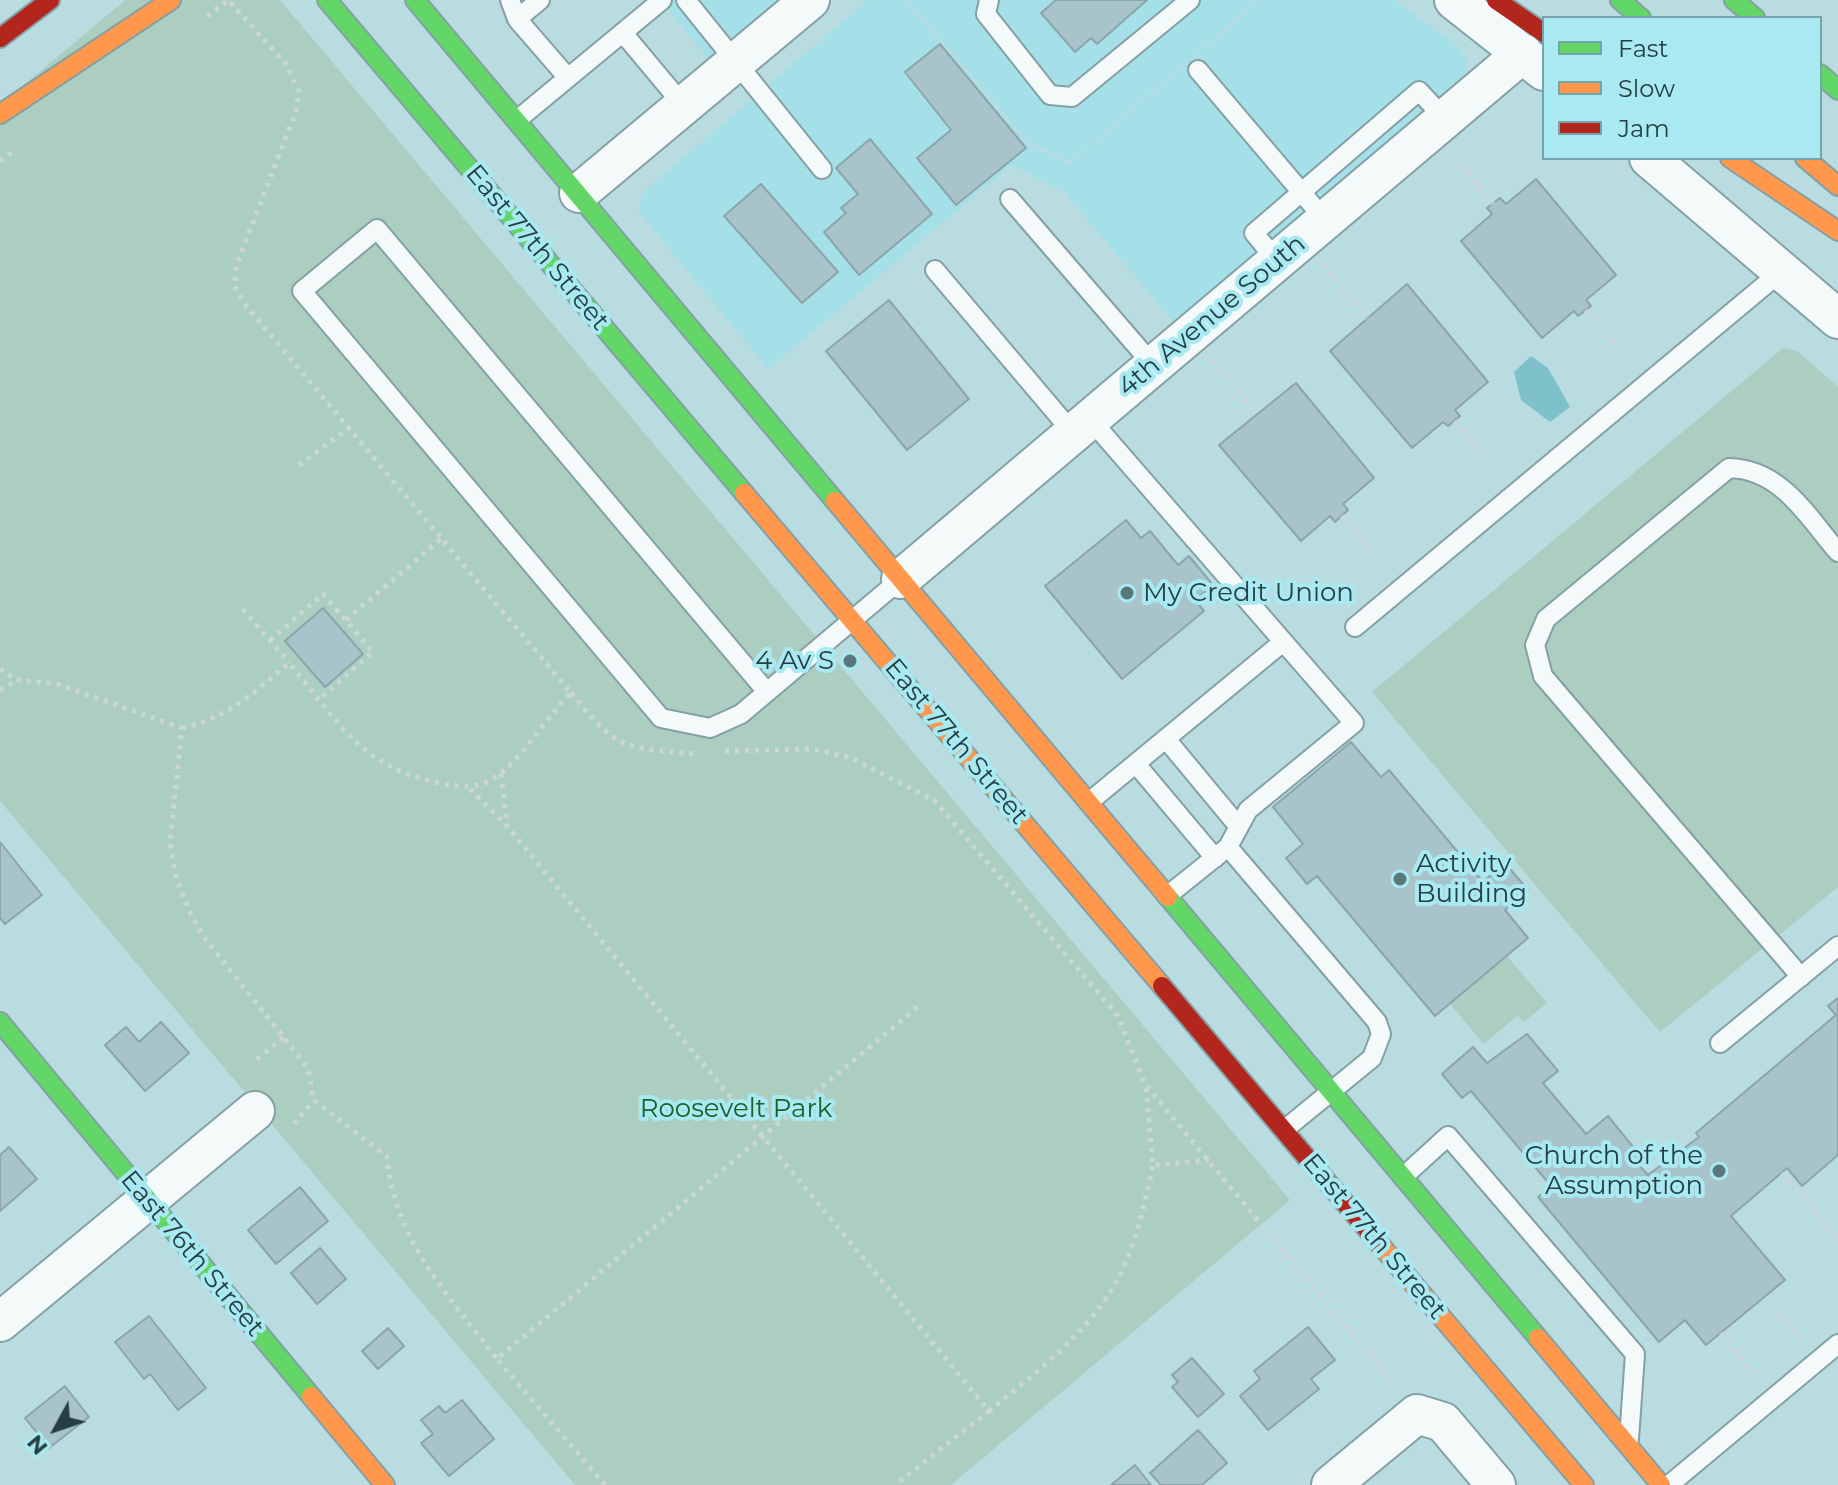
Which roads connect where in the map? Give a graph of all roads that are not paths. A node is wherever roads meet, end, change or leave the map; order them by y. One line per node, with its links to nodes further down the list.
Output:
1 (50, 0): 20 (main road)
2 (171, 0): 28 (main road)
3 (327, 0): 46 (main road, East 77th Street)
4 (415, 0): 29 (main road)
5 (510, 0): 18 (lane)
6 (540, 0): 18 (lane)
7 (662, 0): 19 (lane)
8 (686, 0): 22 (lane)
9 (810, 0): 22 (street)
10 (989, 0): 11 (lane)
11 (1190, 0)
12 (1454, 0): 21 (street)
13 (1496, 0): 21 (main road)
14 (1620, 0): 16 (main road)
15 (1734, 0): 17 (main road)
16 (1639, 16)
17 (1753, 16)
18 (517, 19): 25 (lane)
19 (623, 33): 25 (lane); 27 (lane)
20 (0, 38)
21 (1537, 52): 37 (street, 4th Avenue South)
22 (735, 63): 27 (street); 33 (lane)
23 (1198, 70): 37 (lane)
24 (1822, 76): 26 (main road)
25 (568, 78): 29 (lane)
26 (1838, 90)
27 (684, 106): 35 (street)
28 (0, 114)
29 (517, 120): 35 (main road)
30 (1651, 160): 40 (street)
31 (1733, 160): 38 (main road)
32 (1807, 160): 34 (main road)
33 (822, 169)
34 (1838, 186)
35 (579, 193): 45 (main road)
36 (1010, 199): 42 (lane)
37 (1313, 206): 42 (street, 4th Avenue South)
38 (1838, 231)
39 (935, 270): 43 (lane)
40 (1783, 270): 41 (street); 47 (lane)
41 (1838, 319)
42 (1153, 365): 43 (street, 4th Avenue South)
43 (1082, 426): 45 (street, 4th Avenue South); 48 (lane)
44 (1838, 552): 57 (lane)
45 (901, 579): 46 (lane); 52 (main road)
46 (852, 619): 49 (lane); 62 (main road, East 77th Street)
47 (1355, 627)
48 (1283, 642): 50 (lane); 53 (lane)
49 (767, 692): 49 (lane)
50 (1166, 739): 51 (lane); 53 (lane)
51 (1136, 764): 52 (lane); 54 (lane)
52 (1089, 802): 55 (main road)
53 (1239, 827): 54 (lane)
54 (1222, 853): 55 (lane); 60 (lane)
55 (1167, 896): 60 (main road)
56 (1838, 946): 57 (lane)
57 (1801, 977): 59 (lane)
58 (0, 1022): 64 (main road, East 76th Street)
59 (1720, 1043)
60 (1332, 1093): 62 (lane); 63 (main road)
61 (255, 1111): 64 (street)
62 (1284, 1130): 71 (main road, East 77th Street)
63 (1403, 1177): 67 (main road); 67 (lane)
64 (147, 1201): 65 (street); 68 (main road, East 76th Street)
65 (0, 1322)
66 (1838, 1344): 73 (lane)
67 (1628, 1445): 72 (main road)
68 (385, 1485)
69 (1331, 1485): 70 (street)
70 (1496, 1485)
71 (1584, 1485)
72 (1661, 1485)
73 (1669, 1485)

